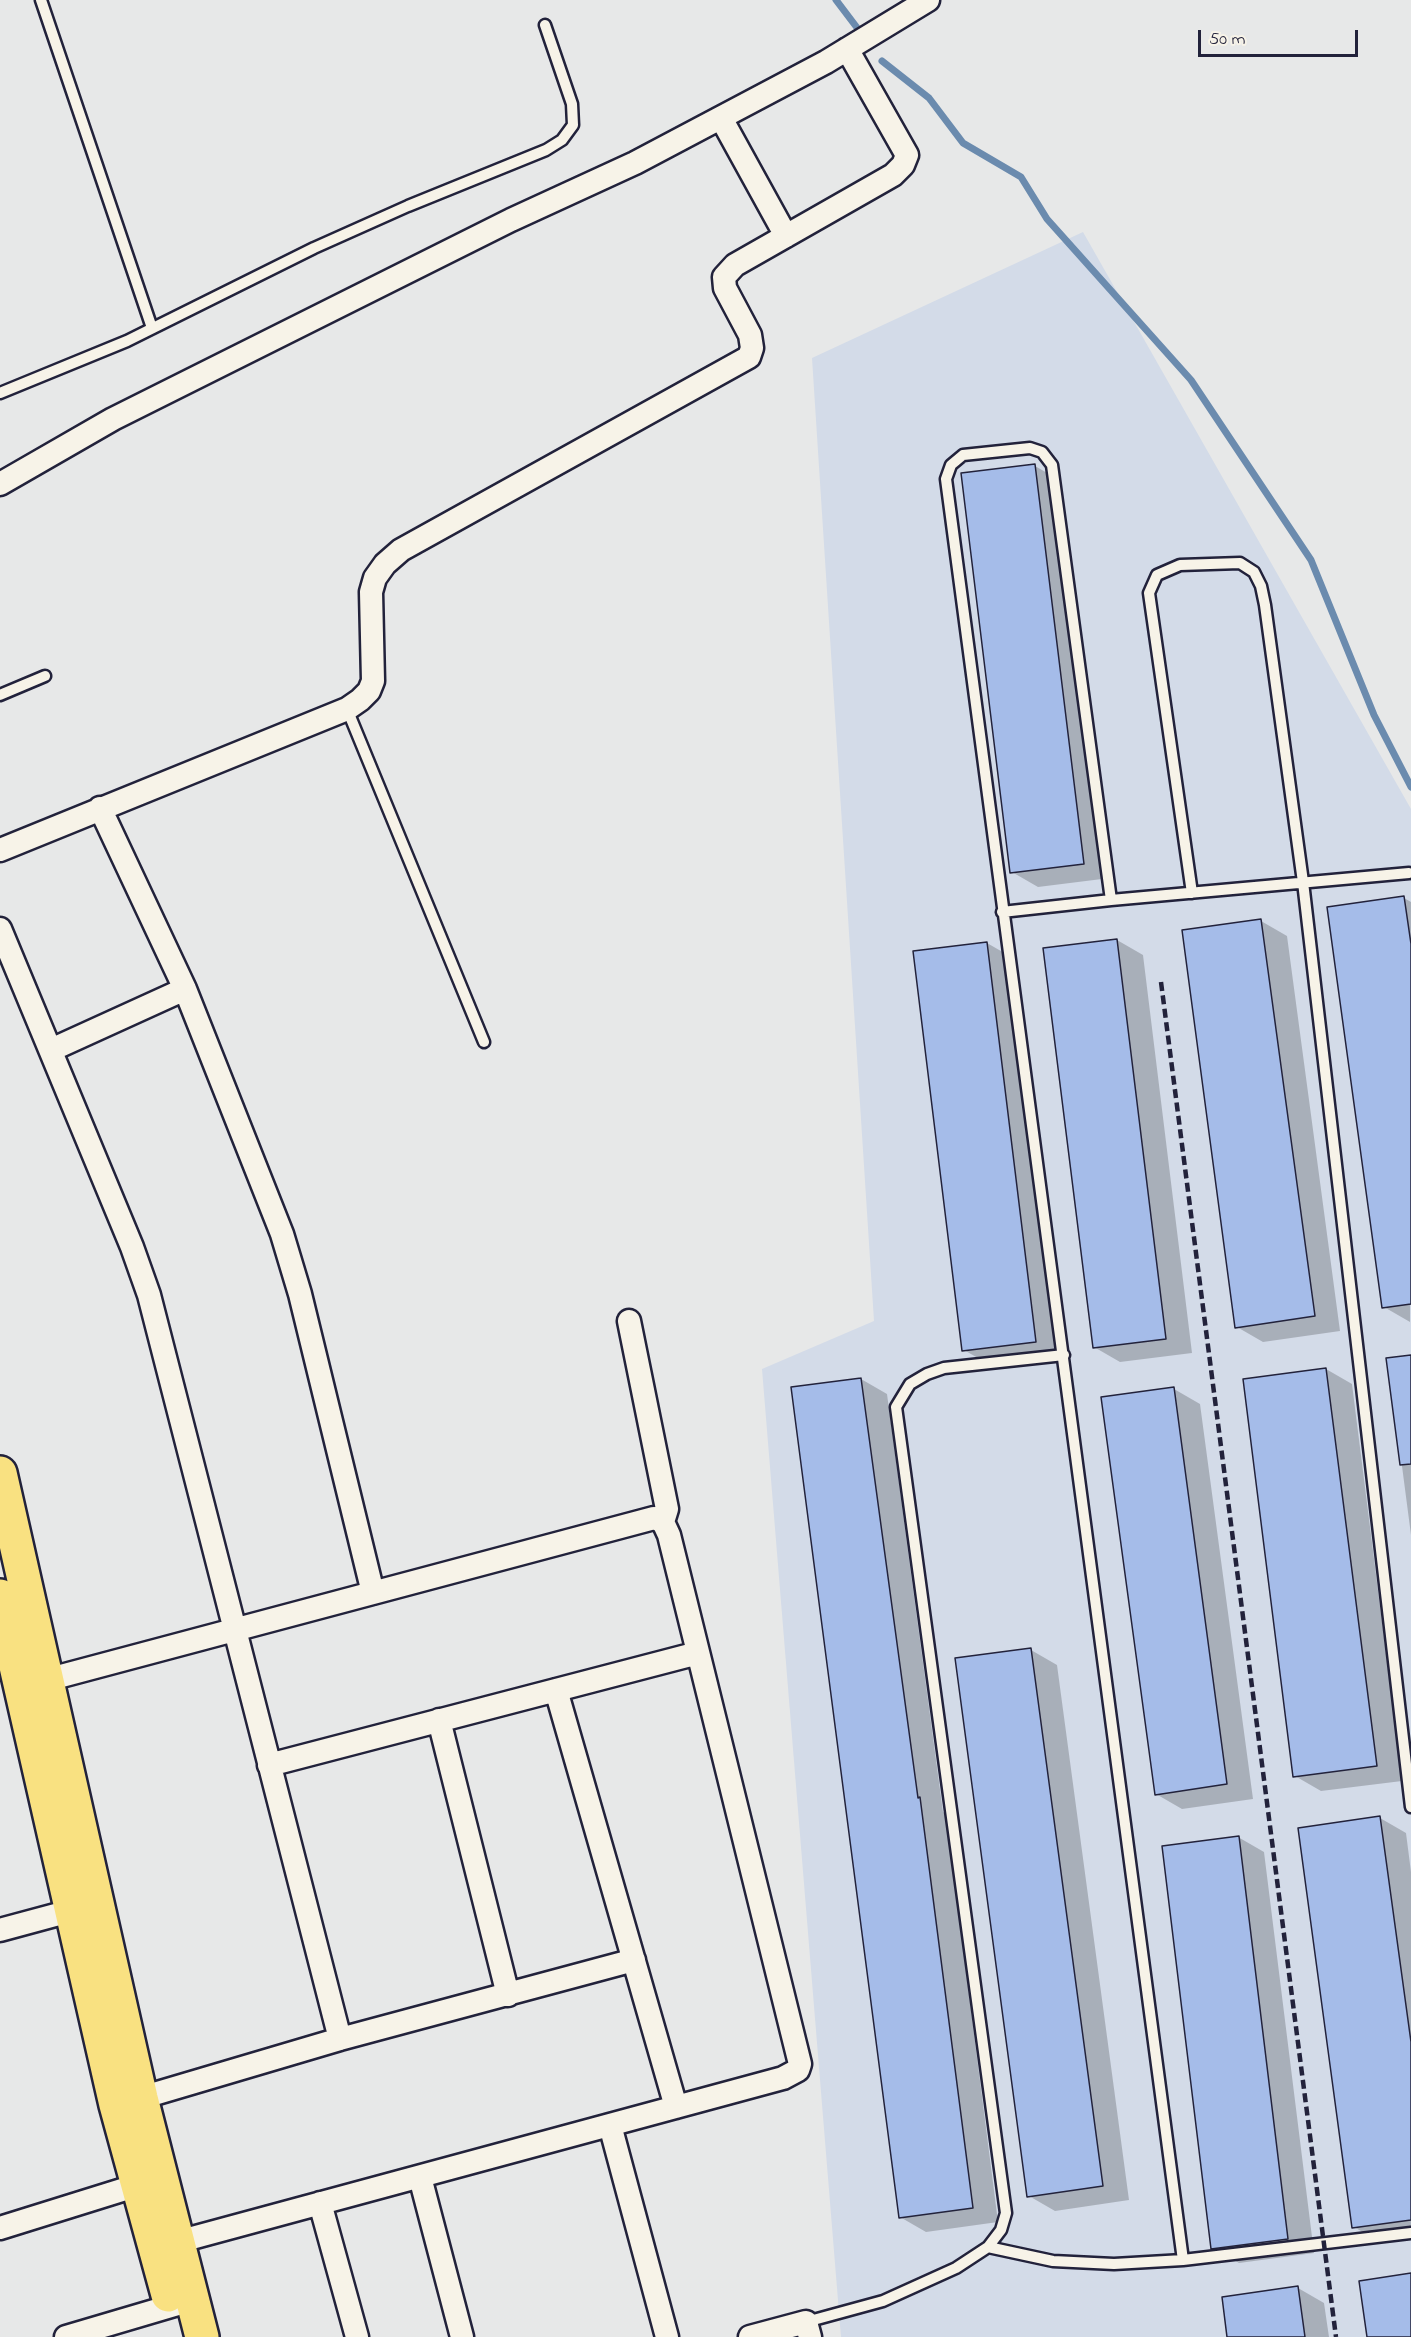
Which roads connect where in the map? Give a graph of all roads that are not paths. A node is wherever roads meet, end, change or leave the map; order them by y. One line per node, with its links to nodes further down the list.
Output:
1 (40, 0): 8 (lane)
2 (928, 0): 3 (street)
3 (898, 8): 5 (street)
4 (545, 25): 8 (lane)
5 (847, 49): 6 (street); 7 (street)
6 (721, 117): 7 (street); 10 (street)
7 (786, 236): 13 (street)
8 (152, 328): 9 (lane)
9 (0, 393)
10 (0, 484)
11 (45, 676): 12 (lane)
12 (0, 695)
13 (347, 709): 14 (street); 23 (lane)
14 (100, 808): 15 (street); 22 (street)
15 (0, 850)
16 (1409, 873): 17 (lane)
17 (1303, 882): 18 (lane); 18 (lane); 37 (lane)
18 (1192, 893): 19 (lane)
19 (1111, 900): 20 (lane); 20 (lane)
20 (1002, 912): 26 (lane)
21 (0, 930): 24 (street)
22 (185, 989): 24 (street); 29 (street)
23 (484, 1042)
24 (51, 1050): 31 (street)
25 (629, 1321): 28 (street)
26 (1064, 1355): 52 (lane); 53 (lane)
27 (0, 1473): 33 (main road)
28 (663, 1522): 29 (street); 32 (street)
29 (373, 1593): 31 (street)
30 (2, 1614): 33 (main road)
31 (234, 1630): 33 (street); 36 (street)
32 (698, 1653): 34 (street); 44 (street)
33 (35, 1683): 38 (main road)
34 (556, 1690): 35 (street); 40 (street)
35 (439, 1720): 36 (street); 41 (street)
36 (269, 1765): 42 (street)
37 (1411, 1807)
38 (85, 1907): 39 (street); 43 (main road)
39 (0, 1930)
40 (634, 1960): 41 (street); 44 (street)
41 (508, 1995): 42 (street)
42 (340, 2039): 43 (street)
43 (128, 2102): 47 (main road); 51 (main road)
44 (676, 2107): 45 (street)
45 (610, 2125): 46 (street); 61 (street)
46 (420, 2177): 48 (street); 60 (street)
47 (138, 2185): 49 (street); 51 (main road)
48 (320, 2204): 51 (street); 59 (street)
49 (0, 2228)
50 (1411, 2233): 53 (lane)
51 (166, 2246): 54 (main road)
52 (988, 2247): 53 (lane); 55 (lane)
53 (1183, 2260)
54 (182, 2302): 56 (street); 57 (main road); 58 (main road)
55 (808, 2329): 62 (street)
56 (66, 2337)
57 (179, 2337)
58 (202, 2337)
59 (357, 2337)
60 (462, 2337)
61 (668, 2337)
62 (750, 2337)

